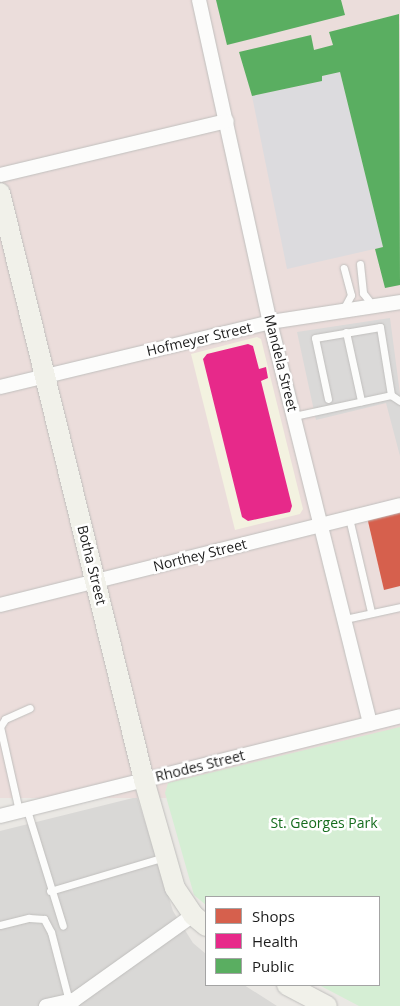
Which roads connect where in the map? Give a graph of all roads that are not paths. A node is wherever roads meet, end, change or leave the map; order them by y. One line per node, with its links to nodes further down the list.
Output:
1 (199, 0): 2 (street, Mandela Street)
2 (227, 120): 3 (street); 10 (street, Mandela Street)
3 (0, 175)
4 (0, 193): 12 (main road, Botha Street)
5 (360, 264): 8 (lane)
6 (344, 268): 9 (lane)
7 (400, 302): 8 (street, Hofmeyer Street)
8 (373, 306): 9 (street, Hofmeyer Street)
9 (343, 311): 10 (street, Hofmeyer Street)
10 (270, 322): 12 (street, Hofmeyer Street); 18 (street, Mandela Street)
11 (346, 332): 14 (lane); 15 (lane); 16 (lane)
12 (44, 375): 13 (street, Hofmeyer Street); 22 (main road, Botha Street)
13 (0, 387)
14 (390, 395): 16 (lane); 17 (lane)
15 (328, 399)
16 (361, 401): 18 (lane)
17 (400, 401)
18 (294, 416): 21 (street, Mandela Street)
19 (400, 505): 20 (street, Northey Street)
20 (349, 518): 21 (street, Northey Street); 25 (lane)
21 (323, 525): 22 (street, Northey Street); 26 (street, Mandela Street)
22 (97, 582): 23 (street, Northey Street); 30 (main road, Botha Street)
23 (0, 605)
24 (400, 607): 25 (lane)
25 (371, 612): 26 (lane)
26 (345, 619): 29 (street, Mandela Street)
27 (30, 708): 31 (lane)
28 (400, 716): 29 (street, Rhodes Street)
29 (370, 724): 30 (street, Rhodes Street)
30 (144, 780): 31 (street, Rhodes Street); 33 (main road, Botha Street)
31 (23, 811): 32 (street, Rhodes Street); 34 (lane)
32 (0, 816)
33 (166, 857): 34 (lane); 35 (main road, Botha Street)
34 (50, 891): 37 (lane)
35 (199, 921): 39 (street)
36 (0, 925): 39 (lane)
37 (63, 926)
38 (289, 986): 41 (main road)
39 (73, 1002): 40 (street)
40 (46, 1006)
41 (327, 1006)

